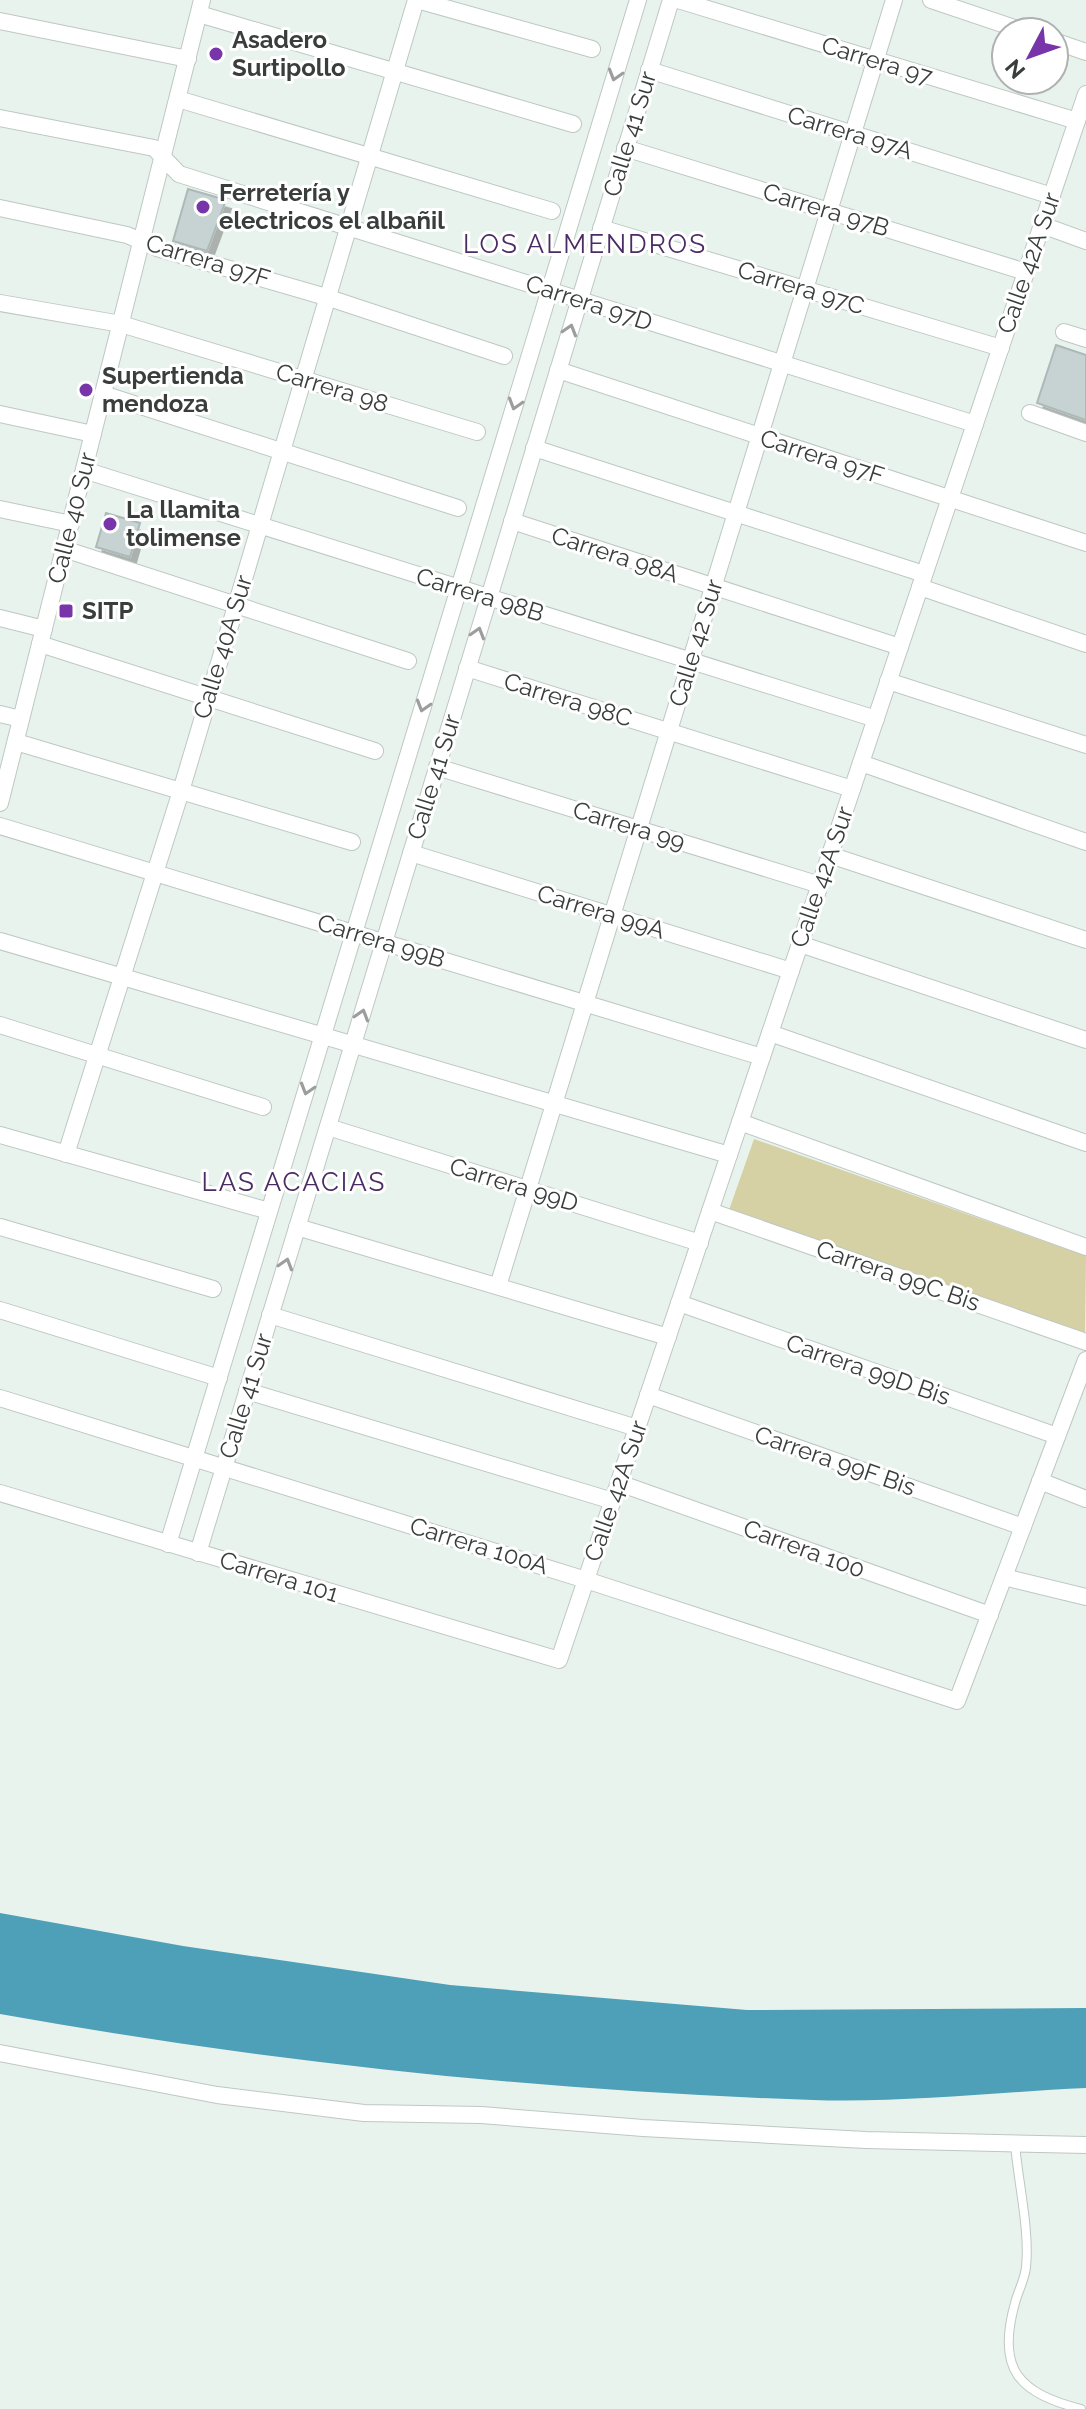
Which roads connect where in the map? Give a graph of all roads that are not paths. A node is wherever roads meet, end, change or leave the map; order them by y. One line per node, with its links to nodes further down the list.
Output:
1 (416, 0): 10 (street); 14 (street, Calle 40A Sur)
2 (638, 0): 35 (street, Calle 41 Sur, one-way to 35)
3 (671, 0): 13 (street, Calle 41 Sur)
4 (678, 0): 12 (street, Carrera 97)
5 (894, 0): 12 (street, Calle 42 Sur)
6 (931, 0): 8 (street)
7 (201, 7): 11 (street, Calle 40 Sur); 14 (street)
8 (990, 20)
9 (0, 21): 11 (street)
10 (592, 49)
11 (188, 59): 16 (street, Calle 40 Sur)
12 (875, 60): 19 (street, Calle 42 Sur); 20 (street, Carrera 97)
13 (649, 70): 19 (street, Carrera 97A); 21 (street, Calle 41 Sur)
14 (393, 71): 18 (street); 22 (street, Calle 40A Sur)
15 (1086, 94): 20 (street, Calle 42A Sur)
16 (178, 99): 22 (street); 23 (street, Calle 40 Sur)
17 (0, 118): 23 (street, Carrera 97D)
18 (573, 124)
19 (852, 134): 24 (street, Carrera 97A); 27 (street, Calle 42 Sur)
20 (1078, 134): 24 (street, Calle 42A Sur)
21 (625, 148): 27 (street, Carrera 97B); 30 (street, Calle 41 Sur)
22 (368, 155): 26 (street); 29 (street, Calle 40A Sur)
23 (162, 159): 29 (street, Carrera 97D); 31 (street, Calle 40 Sur)
24 (1052, 196): 28 (street, Calle 42A Sur)
25 (0, 208): 31 (street, Carrera 97F)
26 (552, 211)
27 (829, 211): 33 (street, Carrera 97B); 34 (street, Calle 42 Sur)
28 (1042, 225): 32 (street); 33 (street, Calle 42A Sur)
29 (347, 226): 35 (street, Carrera 97D); 36 (street, Calle 40A Sur)
30 (601, 228): 34 (street, Carrera 97C); 37 (street, Calle 41 Sur)
31 (142, 241): 36 (street, Carrera 97F); 39 (street, Calle 40 Sur)
32 (1086, 241)
33 (1026, 272): 42 (street, Calle 42A Sur)
34 (805, 289): 42 (street, Carrera 97C); 44 (street, Calle 42 Sur)
35 (550, 290): 37 (street, Carrera 97D); 69 (street, Calle 41 Sur, one-way to 69)
36 (326, 297): 43 (street, Carrera 97F); 46 (street, Calle 40A Sur)
37 (580, 300): 44 (street, Carrera 97D); 45 (street, Calle 41 Sur, one-way to 37)
38 (0, 303): 39 (street, Carrera 98)
39 (121, 324): 46 (street, Carrera 98); 47 (street, Calle 40 Sur)
40 (1064, 332): 41 (street)
41 (1086, 339)
42 (1001, 348): 50 (street, Calle 42A Sur)
43 (504, 356)
44 (782, 363): 50 (street, Carrera 97D); 54 (street, Calle 42 Sur)
45 (558, 370): 54 (street, Carrera 97F); 55 (street, Calle 41 Sur)
46 (303, 379): 51 (street, Carrera 98); 56 (street, Calle 40A Sur)
47 (103, 394): 53 (street, Calle 40 Sur); 56 (street)
48 (1030, 413): 52 (street)
49 (0, 414): 53 (street)
50 (975, 424): 58 (street, Calle 42A Sur)
51 (477, 432)
52 (1086, 433)
53 (93, 434): 57 (street, Calle 40 Sur)
54 (760, 436): 58 (street, Carrera 97F); 61 (street, Calle 42 Sur)
55 (534, 448): 61 (street); 62 (street, Calle 41 Sur)
56 (282, 451): 59 (street); 64 (street, Calle 40A Sur)
57 (84, 470): 63 (street, Calle 40 Sur); 64 (street, Carrera 98B)
58 (950, 498): 65 (street, Carrera 97F); 67 (street, Calle 42A Sur)
59 (458, 508)
60 (0, 509): 63 (street)
61 (737, 513): 67 (street); 68 (street, Calle 42 Sur)
62 (512, 521): 68 (street, Carrera 98A); 70 (street, Calle 41 Sur)
63 (71, 524): 66 (street, Calle 40 Sur)
64 (260, 525): 69 (street, Carrera 98B); 71 (street, Calle 40A Sur)
65 (1086, 543)
66 (64, 549): 71 (street); 73 (street, Calle 40 Sur)
67 (922, 581): 74 (street); 75 (street, Calle 42A Sur)
68 (714, 587): 75 (street, Carrera 98A); 77 (street, Calle 42 Sur)
69 (459, 588): 70 (street, Carrera 98B); 102 (street, Calle 41 Sur, one-way to 102)
70 (489, 597): 77 (street, Carrera 98B); 78 (street, Calle 41 Sur, one-way to 70)
71 (236, 604): 76 (street); 80 (street, Calle 40A Sur)
72 (0, 618): 73 (street)
73 (42, 637): 80 (street); 82 (street, Calle 40 Sur)
74 (1086, 644)
75 (900, 647): 79 (street, Calle 42A Sur)
76 (408, 661)
77 (691, 661): 83 (street, Carrera 98B); 84 (street, Calle 42 Sur)
78 (467, 668): 84 (street, Carrera 98C); 89 (street, Calle 41 Sur)
79 (888, 681): 83 (street, Calle 42A Sur); 86 (street)
80 (207, 697): 87 (street); 91 (street, Calle 40A Sur)
81 (0, 714): 82 (street)
82 (21, 719): 85 (street, Calle 40 Sur)
83 (876, 719): 88 (street, Calle 42A Sur)
84 (669, 732): 90 (street, Carrera 98C); 94 (street, Calle 42 Sur)
85 (16, 742): 91 (street); 92 (street, Calle 40 Sur)
86 (1086, 745)
87 (375, 751)
88 (861, 763): 90 (street, Calle 42A Sur); 96 (street)
89 (437, 767): 94 (street, Carrera 99); 97 (street, Calle 41 Sur)
90 (852, 789): 98 (street, Calle 42A Sur)
91 (181, 791): 95 (street); 99 (street, Calle 40A Sur)
92 (0, 801)
93 (0, 826): 99 (street, Carrera 99B)
94 (638, 829): 100 (street, Carrera 99); 101 (street, Calle 42 Sur)
95 (352, 842)
96 (1086, 842)
97 (411, 853): 101 (street, Carrera 99A); 105 (street, Calle 41 Sur)
98 (830, 855): 100 (street, Calle 42A Sur); 103 (street)
99 (153, 872): 102 (street, Carrera 99B); 108 (street, Calle 40A Sur)
100 (820, 885): 106 (street, Calle 42A Sur)
101 (612, 915): 107 (street, Carrera 99A); 109 (street, Calle 42 Sur)
102 (354, 933): 105 (street, Carrera 99B); 112 (street, Calle 41 Sur)
103 (1086, 940)
104 (0, 941): 108 (street)
105 (384, 942): 109 (street, Carrera 99B); 114 (street, Calle 41 Sur, one-way to 105)
106 (800, 944): 107 (street, Calle 42A Sur); 113 (street)
107 (791, 971): 111 (street, Calle 42A Sur)
108 (121, 977): 112 (street); 115 (street, Calle 40A Sur)
109 (584, 1003): 116 (street, Carrera 99B); 117 (street, Calle 42 Sur)
110 (0, 1025): 115 (street)
111 (770, 1033): 116 (street, Calle 42A Sur); 122 (street)
112 (323, 1036): 114 (street); 126 (street, Calle 41 Sur, one-way to 126)
113 (1086, 1040)
114 (353, 1045): 117 (street); 120 (street, Calle 41 Sur)
115 (97, 1055): 118 (street); 123 (street, Calle 40A Sur)
116 (762, 1057): 119 (street, Calle 42A Sur)
117 (553, 1103): 124 (street); 125 (street, Calle 42 Sur)
118 (263, 1107)
119 (740, 1122): 124 (street, Calle 42A Sur); 131 (street)
120 (328, 1127): 125 (street, Carrera 99D); 129 (street, Calle 41 Sur)
121 (0, 1135): 123 (street)
122 (1086, 1143)
123 (66, 1154): 126 (street)
124 (729, 1155): 127 (street, Calle 42A Sur)
125 (526, 1189): 130 (street, Carrera 99D); 132 (street, Calle 42 Sur)
126 (269, 1211): 140 (street, Calle 41 Sur)
127 (710, 1211): 130 (street, Calle 42A Sur); 138 (street, Carrera 99C Bis)
128 (0, 1227): 133 (street)
129 (297, 1227): 132 (street); 136 (street, Calle 41 Sur, one-way to 129)
130 (700, 1243): 134 (street, Calle 42A Sur)
131 (1086, 1247)
132 (498, 1286): 137 (street)
133 (213, 1289)
134 (679, 1303): 137 (street, Calle 42A Sur); 146 (street, Carrera 99D Bis)
135 (0, 1310): 140 (street)
136 (270, 1315): 141 (street, Calle 41 Sur); 145 (street)
137 (668, 1337): 142 (street, Calle 42A Sur)
138 (1086, 1342)
139 (1086, 1360): 143 (street)
140 (219, 1378): 147 (street, Calle 41 Sur)
141 (247, 1391): 148 (street, Calle 41 Sur); 153 (street)
142 (648, 1395): 145 (street, Calle 42A Sur); 154 (street, Carrera 99F Bis)
143 (1080, 1395): 146 (street)
144 (0, 1398): 147 (street, Carrera 100A)
145 (637, 1428): 150 (street, Calle 42A Sur)
146 (1057, 1436): 149 (street)
147 (194, 1457): 148 (street, Carrera 100A); 155 (street, Calle 41 Sur)
148 (224, 1467): 156 (street, Calle 41 Sur); 158 (street, Carrera 100A)
149 (1040, 1481): 152 (street); 154 (street)
150 (619, 1483): 153 (street, Calle 42A Sur); 160 (street, Carrera 100)
151 (0, 1493): 155 (street, Carrera 101)
152 (1086, 1499)
153 (613, 1501): 158 (street, Calle 42A Sur)
154 (1023, 1527): 157 (street)
155 (168, 1544): 156 (street, Carrera 101)
156 (198, 1553): 161 (street, Carrera 101)
157 (1004, 1577): 159 (street); 160 (street)
158 (586, 1580): 160 (street, Carrera 100A); 161 (street, Calle 42A Sur)
159 (1086, 1597)
160 (990, 1615)
161 (559, 1660)
162 (0, 2053): 163 (street)
163 (1015, 2144): 164 (street); 165 (lane)
164 (1086, 2145)
165 (1081, 2409)

